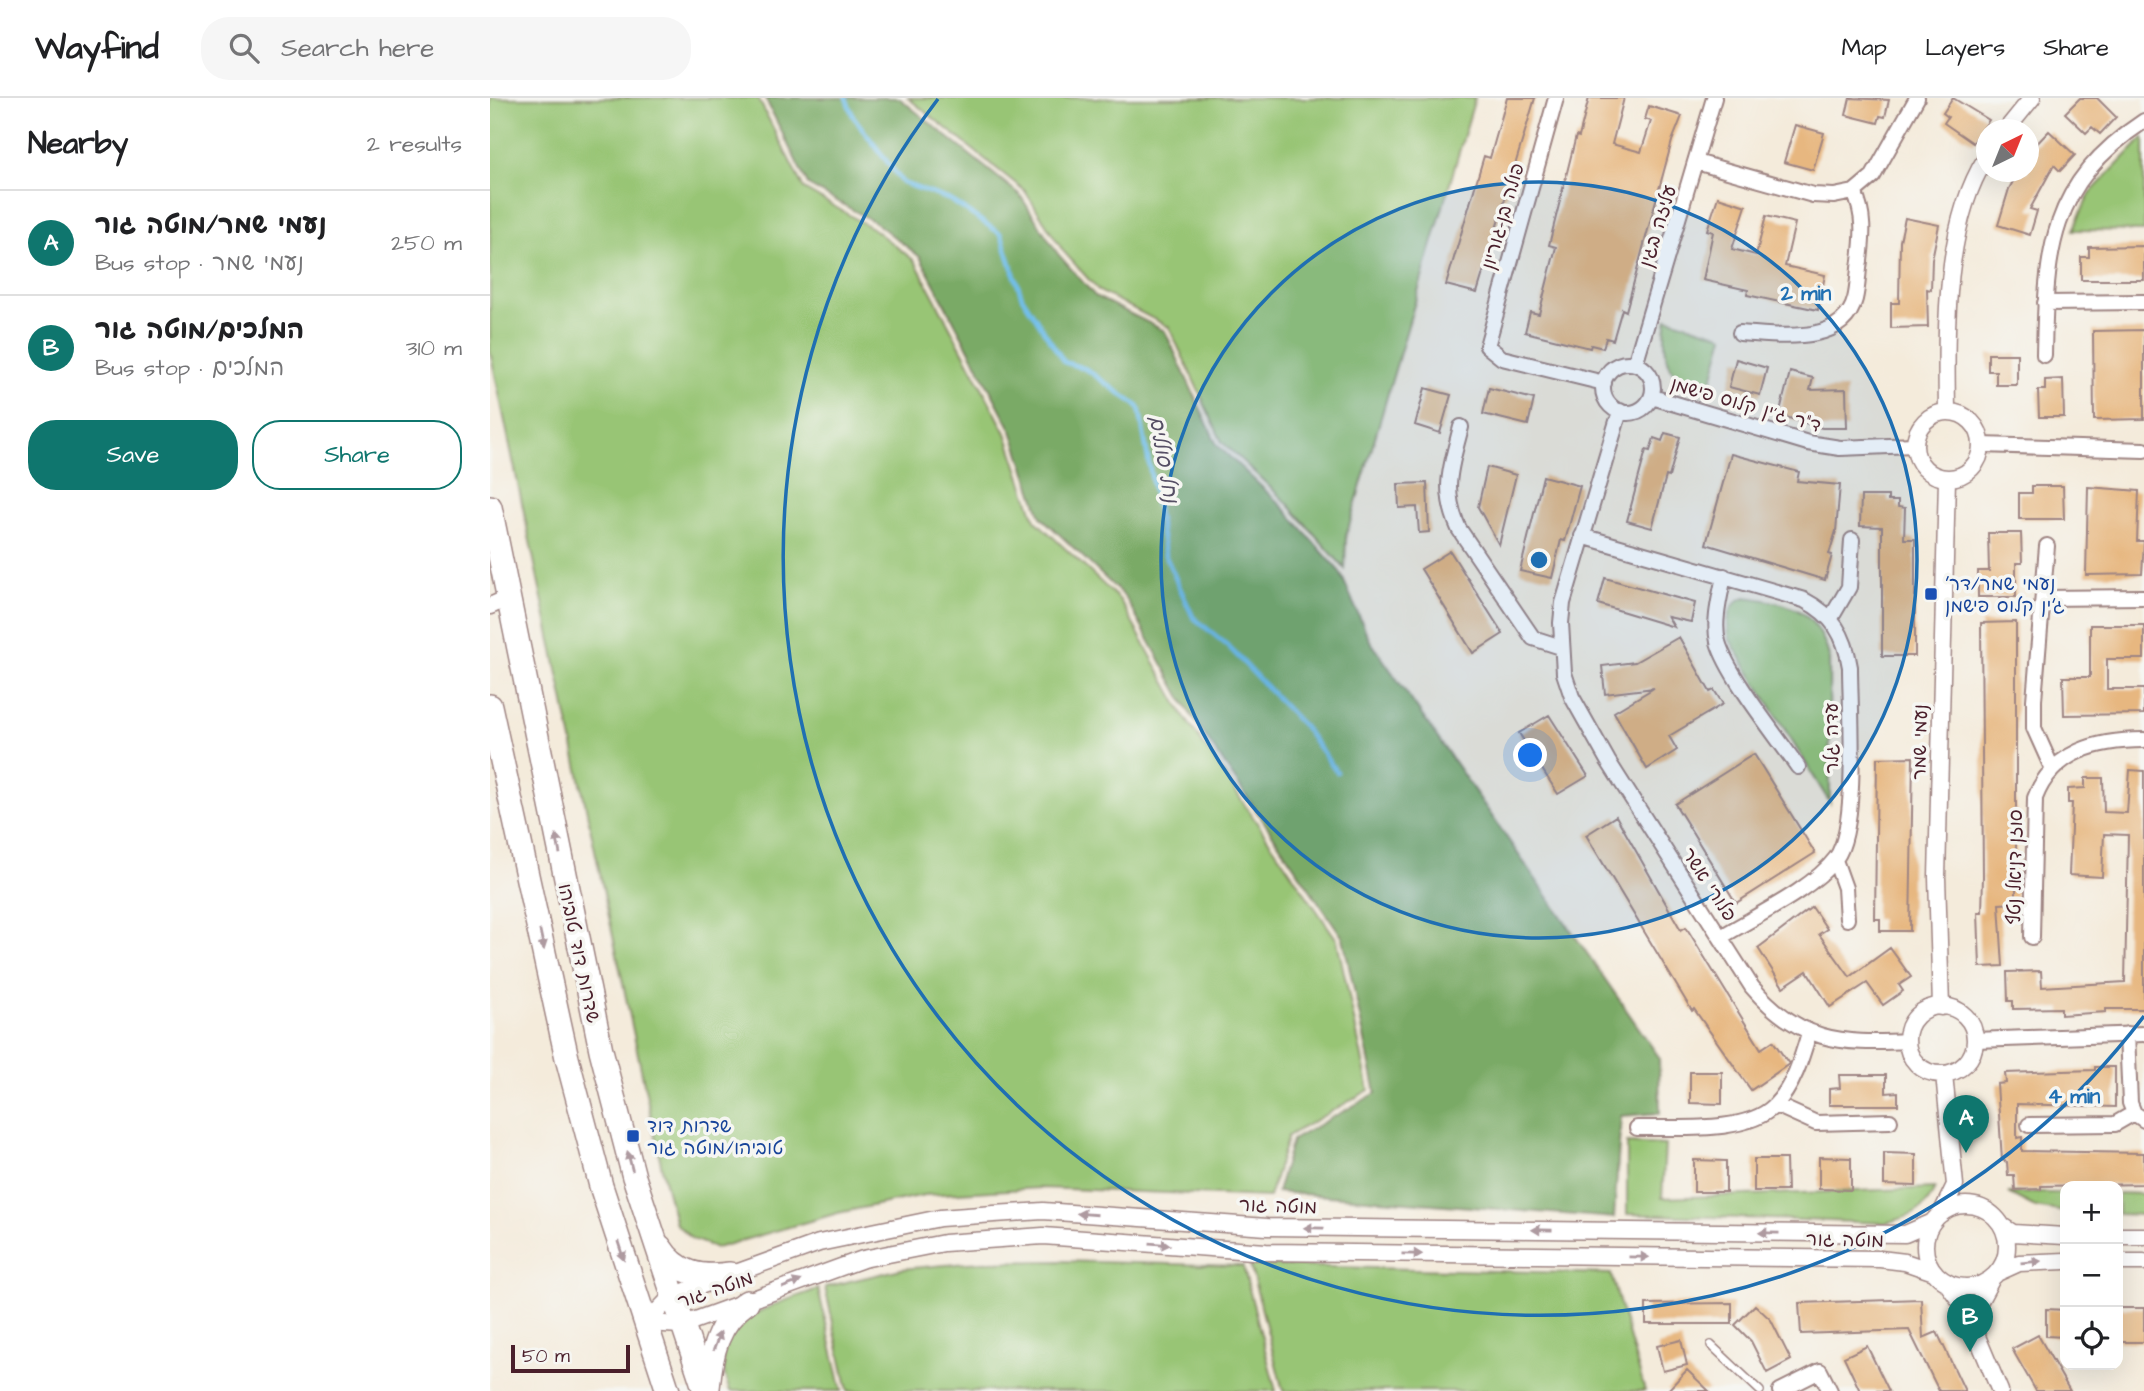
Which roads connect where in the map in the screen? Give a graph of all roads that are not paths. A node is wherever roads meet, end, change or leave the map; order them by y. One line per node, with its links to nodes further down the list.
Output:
1 (1556, 98): 15 (street, פולה בן-גוריון)
2 (1714, 98): 7 (street, עליזה בגין)
3 (1917, 98): 9 (street)
4 (2032, 98): 5 (street)
5 (2015, 119)
6 (2144, 121): 11 (street)
7 (1696, 162): 9 (street); 14 (street, עליזה בגין)
8 (1976, 179): 18 (street)
9 (1854, 192): 12 (street)
10 (2144, 302): 11 (street)
11 (2045, 303): 13 (street)
12 (1740, 333)
13 (2044, 355)
14 (1634, 364): 15 (street); 16 (street)
15 (1604, 383): 17 (street)
16 (1652, 397): 17 (street); 20 (street, ד"ר ג'ין קלוס פישמן)
17 (1620, 411): 25 (street, פלורי אשר)
18 (1947, 411): 20 (street); 21 (street)
19 (1461, 427): 33 (street)
20 (1914, 445): 23 (street)
21 (1981, 445): 22 (street); 23 (street)
22 (2144, 450)
23 (1947, 479): 42 (street, נעמי שמר)
24 (490, 507): 31 (highway, שדרות דוד טוביהו)
25 (1581, 536): 28 (street); 33 (street, פלורי אשר)
26 (1852, 540): 32 (street)
27 (2047, 546): 30 (street)
28 (1724, 576): 32 (street); 36 (street, עדה גלר)
29 (2144, 597): 30 (street)
30 (2043, 598): 37 (street)
31 (496, 600): 58 (highway, שדרות דוד טוביהו, one-way to 31)
32 (1831, 618): 38 (street, עדה גלר)
33 (1561, 647): 40 (street, פלורי אשר)
34 (490, 706): 70 (highway, שדרות דוד טוביהו, one-way to 70)
35 (2144, 740): 37 (street)
36 (1798, 767)
37 (2052, 768): 41 (street, סוזן דניאל נטף)
38 (1835, 860): 39 (street); 40 (street, עדה גלר)
39 (1847, 919)
40 (1721, 937): 43 (street, פלורי אשר)
41 (2032, 937)
42 (1941, 1007): 46 (street); 47 (street)
43 (1809, 1033): 47 (street, פלורי אשר); 49 (street)
44 (2127, 1034): 45 (street); 46 (street); 50 (street)
45 (2144, 1034)
46 (1975, 1040): 48 (street)
47 (1907, 1041): 48 (street)
48 (1944, 1074): 54 (street)
49 (1776, 1105): 51 (street); 53 (street)
50 (2139, 1117): 52 (street)
51 (1890, 1121)
52 (2029, 1125)
53 (1637, 1128)
54 (1954, 1163): 55 (street); 56 (street)
55 (1982, 1209): 56 (street); 57 (street)
56 (1937, 1218): 65 (street, מוטה גור, one-way to 65); 67 (street)
57 (2002, 1226): 59 (street); 66 (street)
58 (650, 1227): 65 (highway); 68 (highway, שדרות דוד טוביהו)
59 (2060, 1236)
60 (2123, 1236): 61 (street)
61 (2144, 1236)
62 (2060, 1261): 66 (street, one-way to 62)
63 (2123, 1262): 64 (street)
64 (2144, 1262)
65 (730, 1274): 68 (street, מוטה גור)
66 (1995, 1276): 67 (street); 73 (street)
67 (1940, 1277): 69 (street, מוטה גור, one-way to 67); 73 (street)
68 (673, 1296): 70 (street, מוטה גור); 71 (highway, שדרות דוד טוביהו)
69 (747, 1302): 71 (street, מוטה גור); 75 (highway, one-way to 69)
70 (646, 1323): 71 (street, מוטה גור); 74 (highway, שדרות דוד טוביהו)
71 (682, 1325): 75 (highway, שדרות דוד טוביהו)
72 (1711, 1345): 76 (lane)
73 (1979, 1347): 79 (street)
74 (668, 1391)
75 (707, 1391)
76 (1760, 1391)
77 (1780, 1391): 78 (street)
78 (1829, 1391)
79 (2000, 1391)

